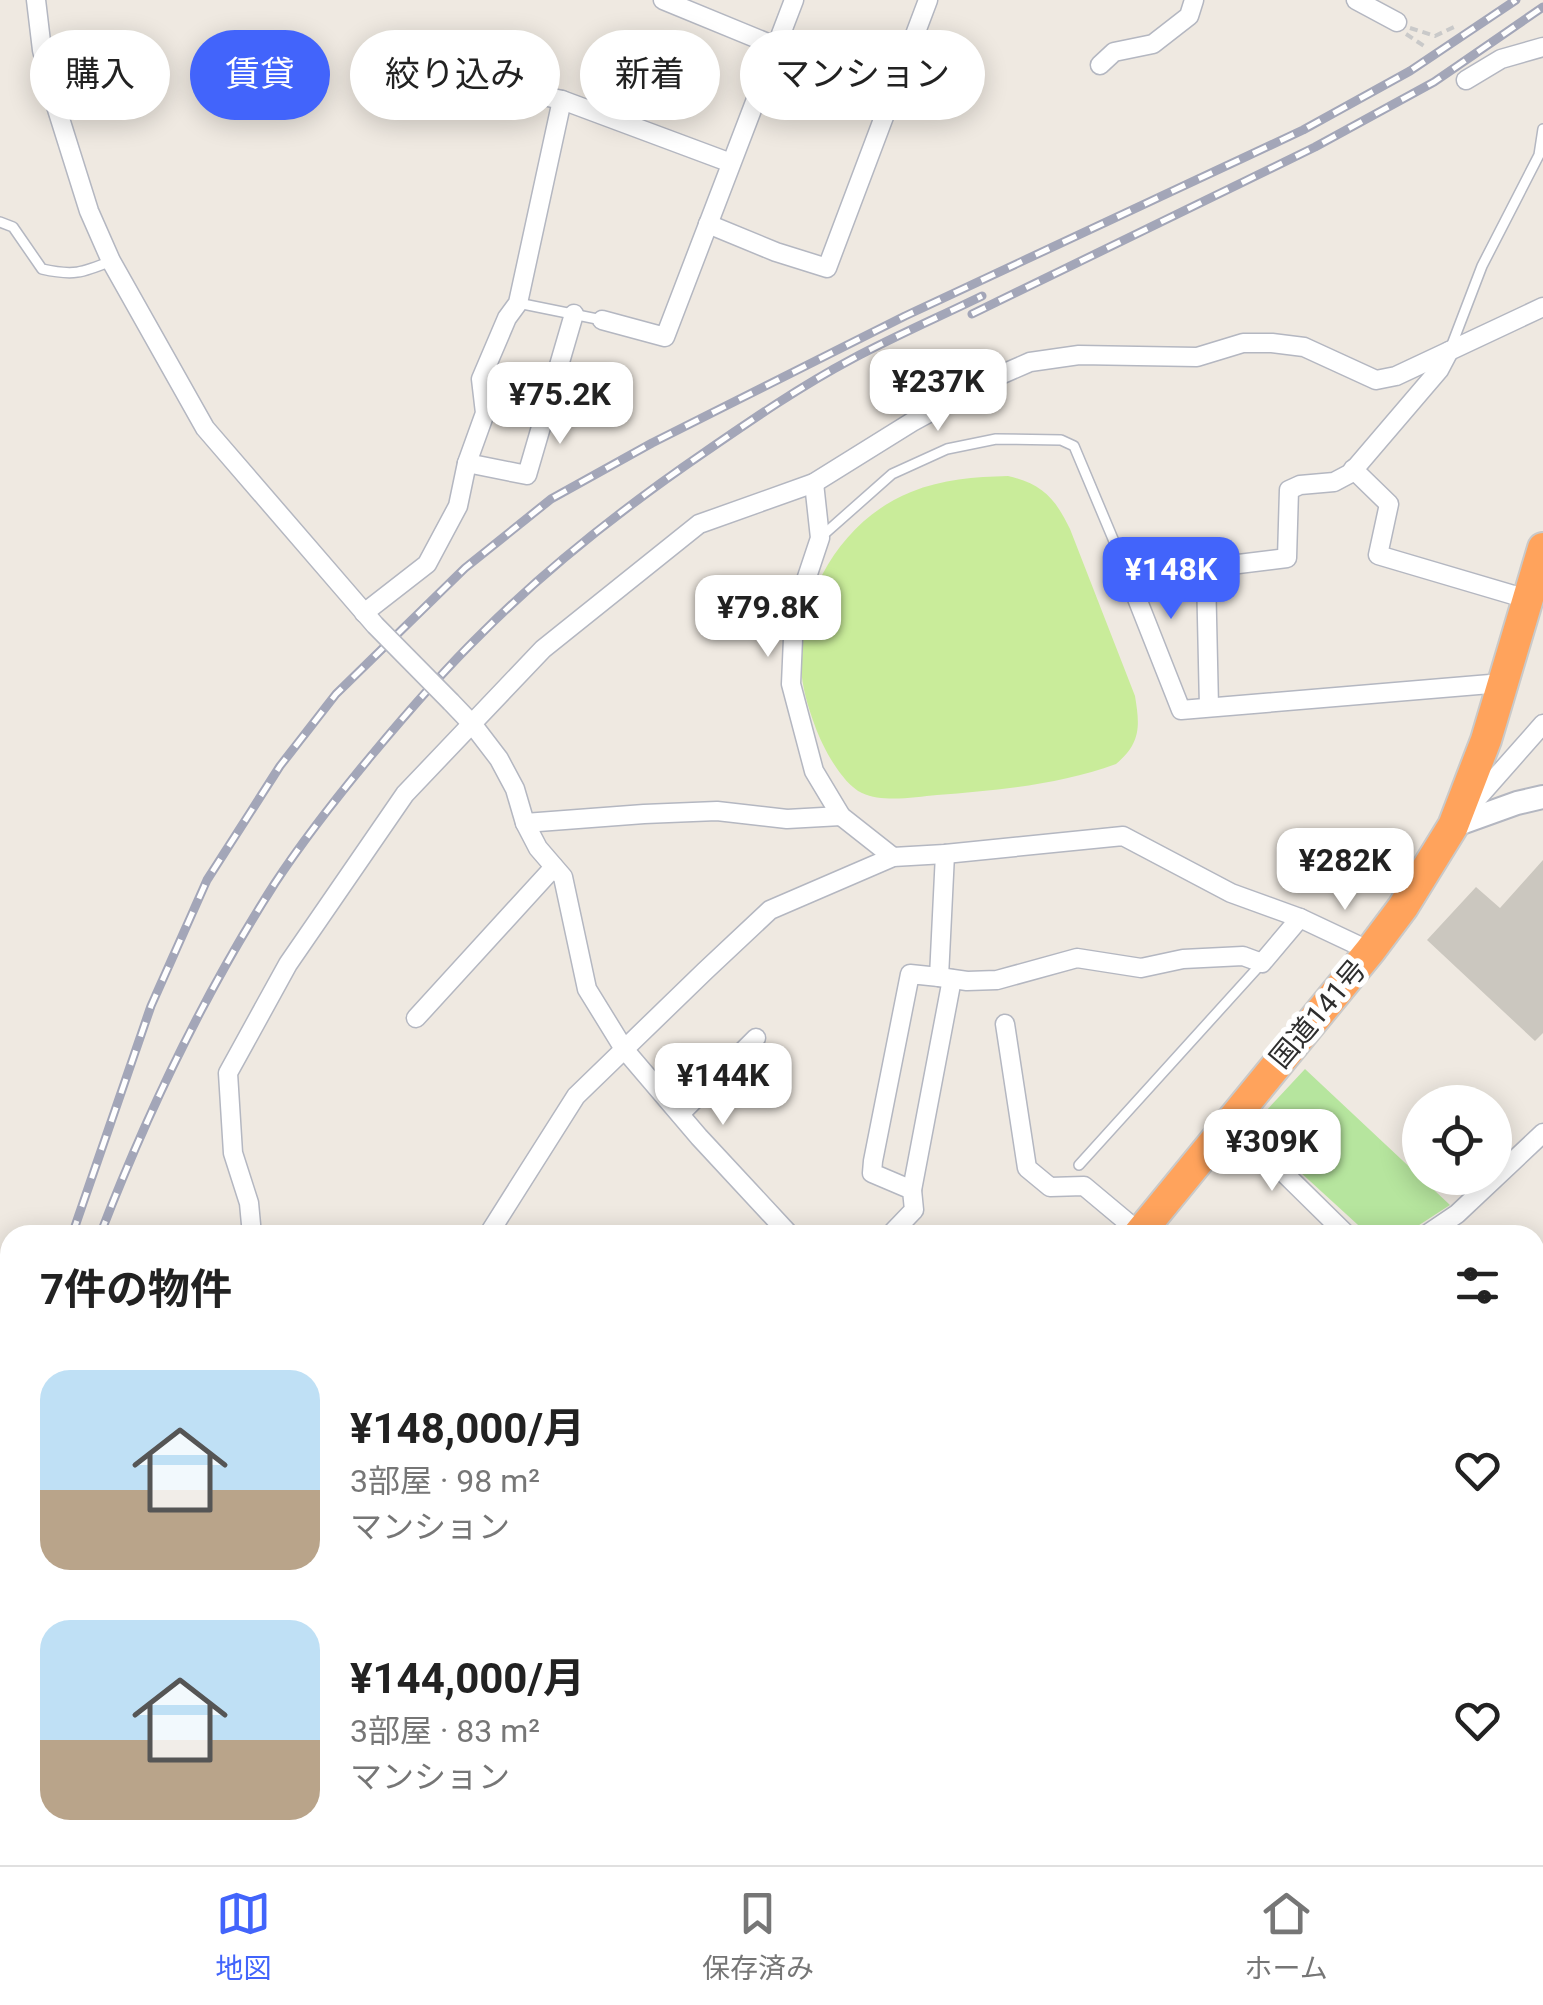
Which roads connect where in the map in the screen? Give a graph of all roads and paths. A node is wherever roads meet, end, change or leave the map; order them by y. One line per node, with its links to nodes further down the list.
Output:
1 (36, 0): 21 (street)
2 (663, 0): 10 (street)
3 (794, 0): 8 (street)
4 (928, 0): 20 (street)
5 (1356, 0): 9 (street)
6 (1190, 1): 13 (street)
7 (1454, 27): 9 (path)
8 (782, 30)
9 (1403, 30): 12 (path)
10 (740, 32)
11 (1543, 47): 14 (street)
12 (1427, 48)
13 (1100, 65)
14 (1466, 80)
15 (562, 100): 18 (street); 22 (street)
16 (748, 120): 18 (street)
17 (1543, 129): 26 (lane)
18 (732, 163): 20 (street)
19 (0, 222): 21 (lane)
20 (708, 224): 25 (street)
21 (111, 261): 34 (street)
22 (518, 303): 24 (lane); 27 (street)
23 (1543, 307): 26 (street)
24 (574, 314): 25 (lane); 27 (street)
25 (602, 320)
26 (1449, 350): 28 (street); 29 (street)
27 (466, 463): 34 (street)
28 (1353, 470): 33 (street); 36 (street)
29 (814, 483): 30 (street); 38 (street)
30 (820, 538): 32 (lane); 40 (street)
31 (1543, 548): 33 (highway, 国道141号)
32 (1120, 558): 36 (street)
33 (1528, 600): 35 (highway, 国道141号)
34 (370, 619): 38 (street, bridge)
35 (1502, 683): 36 (street); 42 (highway, 国道141号)
36 (1209, 707)
37 (1543, 724): 42 (street)
38 (473, 725): 41 (street); 59 (street)
39 (1543, 798): 42 (street)
40 (841, 816): 41 (street); 44 (street)
41 (525, 823): 45 (street)
42 (1453, 826): 47 (highway, 国道141号)
43 (945, 854): 44 (street); 46 (street); 49 (street)
44 (893, 857): 53 (street)
45 (554, 867): 50 (street); 53 (street)
46 (1300, 918): 47 (street); 48 (street)
47 (1370, 951): 55 (highway, 国道141号)
48 (1262, 964): 49 (street); 57 (lane)
49 (945, 978): 58 (street); 58 (street)
50 (416, 1018)
51 (1005, 1024): 63 (street)
52 (756, 1038): 54 (street)
53 (624, 1048): 54 (street); 60 (street)
54 (680, 1114): 61 (street)
55 (1230, 1120): 64 (highway, 国道141号); 65 (street)
56 (1543, 1133): 66 (street)
57 (1079, 1165)
58 (912, 1190): 62 (street)
59 (251, 1225)
60 (494, 1225)
61 (781, 1225)
62 (900, 1225)
63 (1129, 1225)
64 (1146, 1225)
65 (1337, 1225)
66 (1441, 1225)

